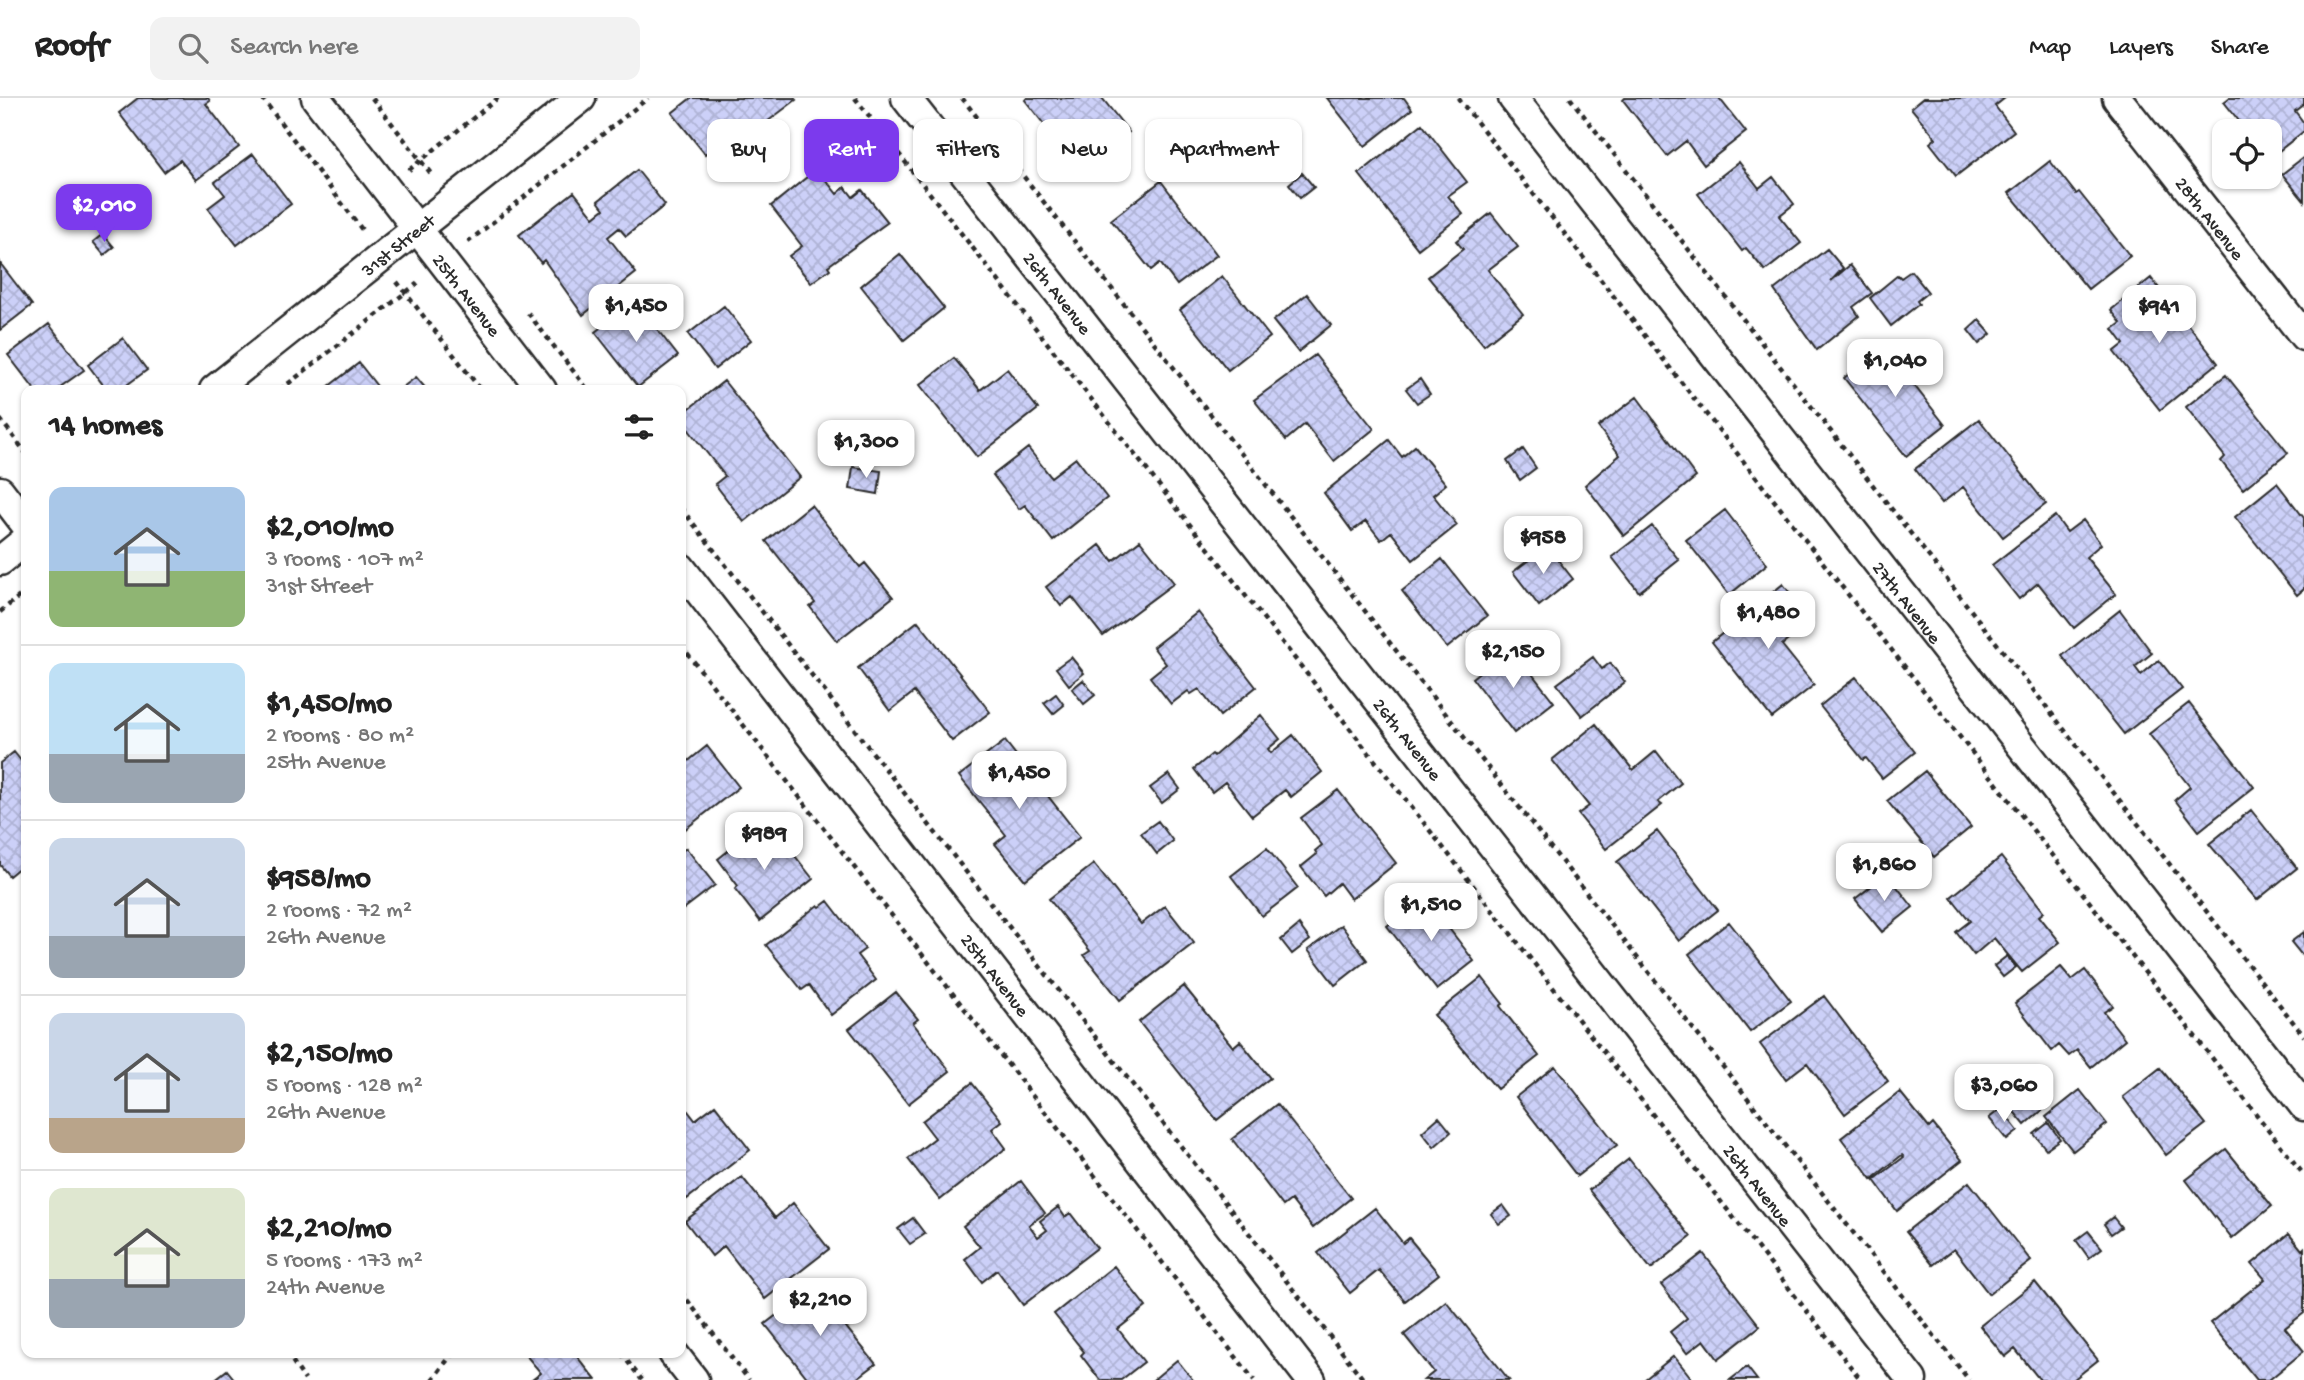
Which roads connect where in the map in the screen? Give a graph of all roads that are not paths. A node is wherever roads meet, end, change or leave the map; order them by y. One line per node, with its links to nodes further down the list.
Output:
1 (316, 98): 6 (street, 25th Avenue)
2 (581, 98): 6 (street, 31st Street)
3 (906, 98): 19 (street, 26th Avenue)
4 (1513, 98): 15 (street, 27th Avenue)
5 (2117, 98): 7 (street, 28th Avenue)
6 (417, 229): 8 (street, 31st Street); 9 (street, 25th Avenue)
7 (2304, 337)
8 (220, 385)
9 (538, 385)
10 (0, 491): 11 (street)
11 (21, 518)
12 (21, 544): 13 (street)
13 (0, 561)
14 (686, 574): 18 (street, 25th Avenue)
15 (2304, 1106)
16 (677, 1358): 17 (street)
17 (694, 1380)
18 (1311, 1380)
19 (1912, 1380)

